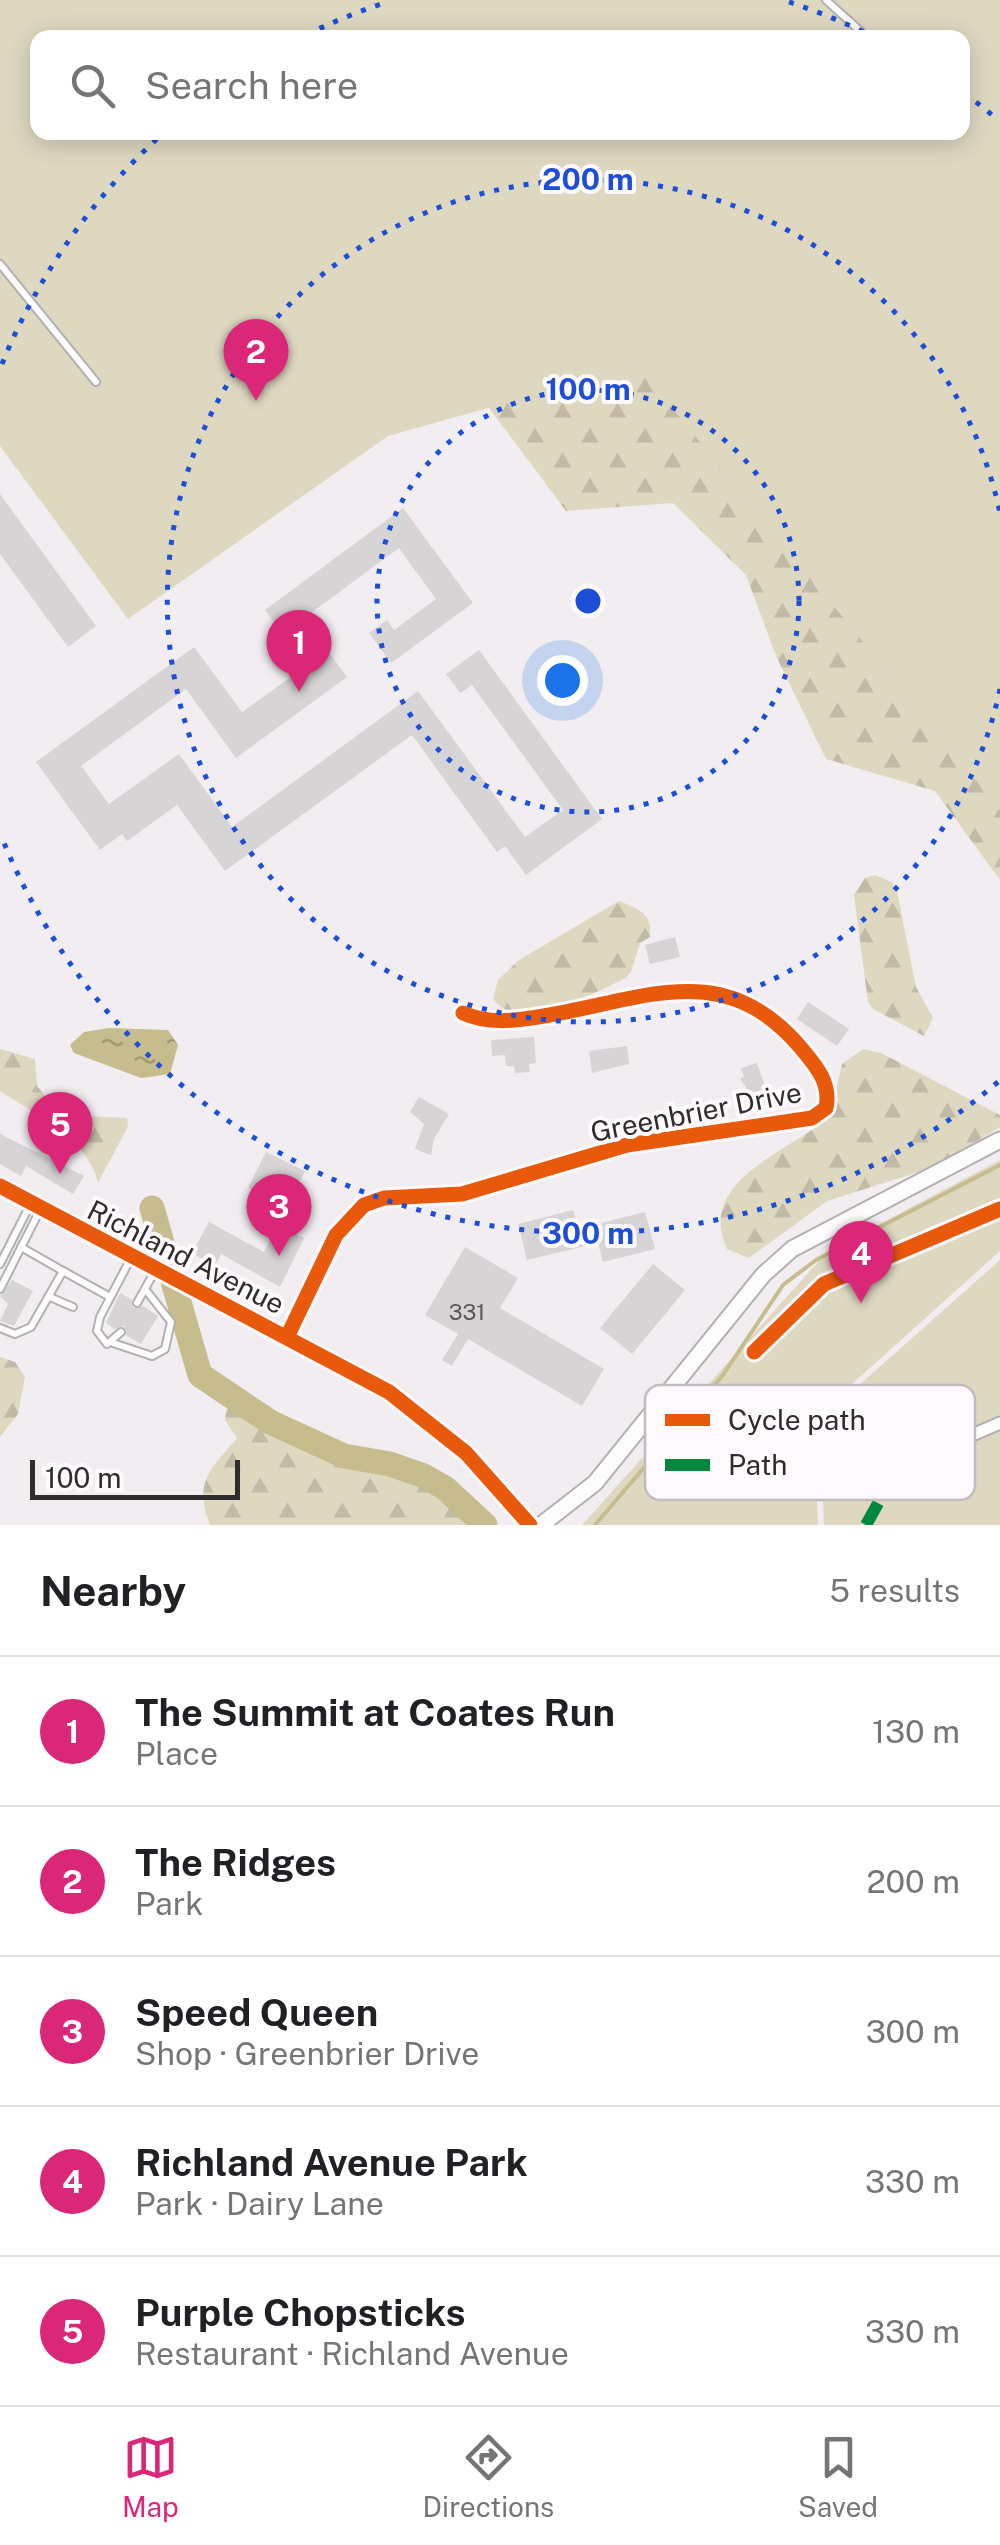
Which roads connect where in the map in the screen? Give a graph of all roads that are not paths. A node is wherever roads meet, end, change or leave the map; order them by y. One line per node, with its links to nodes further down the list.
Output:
1 (826, 0): 2 (lane)
2 (859, 30)
3 (0, 264): 4 (lane)
4 (96, 382)
5 (463, 1013): 22 (street, Greenbrier Drive)
6 (1000, 1140): 24 (main road)
7 (0, 1186): 8 (main road, Richland Avenue)
8 (36, 1206): 9 (lane); 10 (main road, Richland Avenue); 11 (lane)
9 (21, 1248): 13 (lane); 15 (lane)
10 (131, 1257): 12 (main road, Richland Avenue); 17 (lane)
11 (0, 1264)
12 (156, 1269): 14 (lane); 22 (main road, Richland Avenue)
13 (63, 1271): 16 (lane); 17 (lane)
14 (146, 1288): 18 (lane); 23 (lane)
15 (0, 1289)
16 (50, 1297): 19 (lane); 20 (lane)
17 (110, 1297): 23 (lane)
18 (138, 1303)
19 (73, 1307)
20 (0, 1328)
21 (121, 1332): 23 (lane)
22 (287, 1337): 28 (main road, Richland Avenue)
23 (113, 1342)
24 (677, 1385)
25 (645, 1423): 29 (main road)
26 (1000, 1423): 27 (street)
27 (975, 1433)
28 (530, 1525)
29 (541, 1525)

